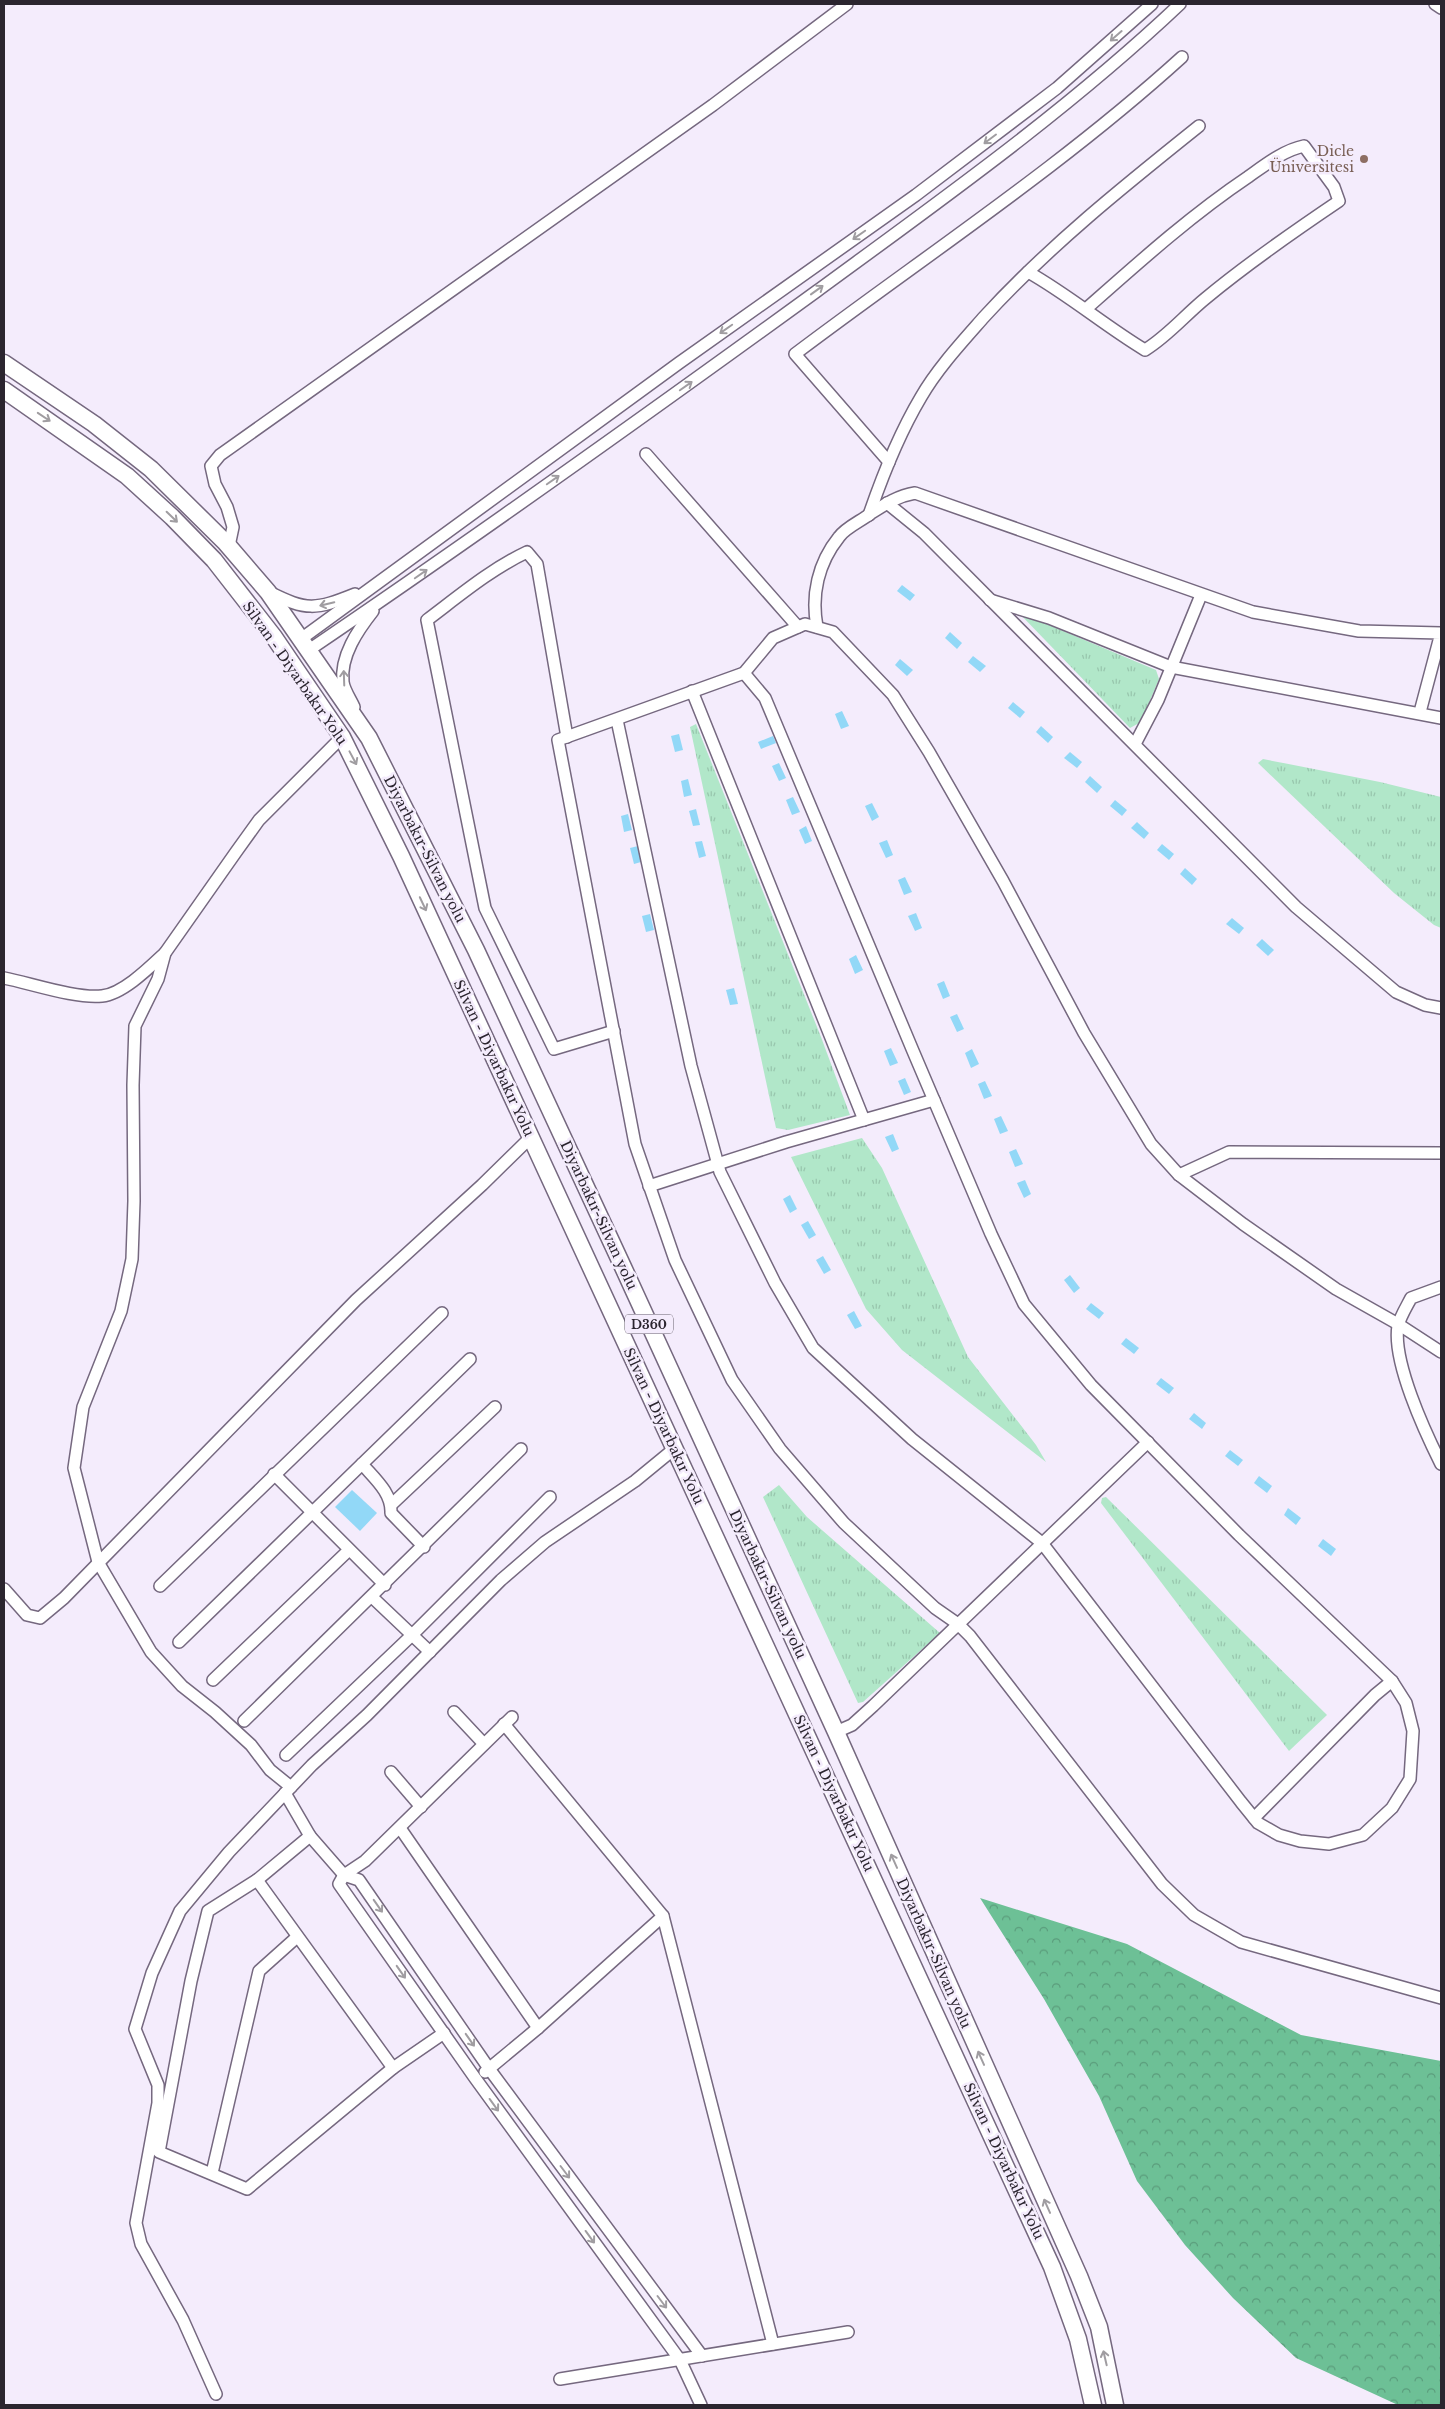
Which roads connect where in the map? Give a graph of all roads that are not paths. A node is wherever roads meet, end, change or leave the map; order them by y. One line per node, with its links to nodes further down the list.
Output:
1 (845, 4): 16 (street)
2 (1152, 4): 17 (street, one-way to 17)
3 (1180, 4): 21 (street, one-way to 3)
4 (1435, 4): 5 (street)
5 (1441, 8)
6 (1182, 56): 13 (street)
7 (1199, 126): 8 (street)
8 (1028, 272): 9 (street); 13 (street)
9 (1086, 309): 9 (street)
10 (4, 363): 16 (highway, Diyarbakır-Silvan yolu / D360)
11 (4, 390): 31 (highway, Silvan - Diyarbakır Yolu / D360, one-way to 31)
12 (646, 454): 22 (street)
13 (889, 462): 15 (street)
14 (887, 503): 15 (street); 19 (street); 20 (street)
15 (869, 515): 23 (street)
16 (229, 546): 18 (highway, Diyarbakır-Silvan yolu / D360)
17 (373, 588): 18 (street, one-way to 18); 24 (street)
18 (268, 592): 24 (highway, Diyarbakır-Silvan yolu / D360)
19 (1200, 595): 25 (street); 28 (street)
20 (989, 599): 25 (street); 34 (street)
21 (380, 602): 24 (street); 33 (street, one-way to 21)
22 (798, 627): 23 (street); 26 (street)
23 (818, 627): 44 (street)
24 (305, 644): 33 (highway, Diyarbakır-Silvan yolu / D360)
25 (1170, 668): 28 (street); 34 (street)
26 (744, 673): 27 (street); 39 (street)
27 (692, 692): 30 (street); 40 (street)
28 (1420, 712): 29 (street)
29 (1441, 718)
30 (617, 720): 32 (street); 43 (street)
31 (342, 737): 35 (street); 41 (highway, Silvan - Diyarbakır Yolu / D360, one-way to 41)
32 (567, 737): 38 (street); 38 (street)
33 (369, 738): 77 (highway, Diyarbakır-Silvan yolu / D360)
34 (1135, 744): 37 (street)
35 (165, 953): 36 (street); 64 (street)
36 (4, 978)
37 (1441, 1008)
38 (614, 1031): 45 (street)
39 (934, 1100): 40 (street); 52 (street)
40 (864, 1120): 43 (street)
41 (531, 1137): 54 (highway, Silvan - Diyarbakır Yolu / D360); 64 (street)
42 (1441, 1153): 44 (street)
43 (718, 1163): 45 (street); 61 (street)
44 (1179, 1175): 48 (street)
45 (650, 1186): 69 (street)
46 (1441, 1288): 48 (street)
47 (442, 1313): 57 (street)
48 (1398, 1324): 49 (street); 56 (street)
49 (1441, 1352)
50 (470, 1359): 55 (street)
51 (495, 1407): 59 (street)
52 (1148, 1442): 61 (street); 74 (street)
53 (521, 1449): 62 (street)
54 (674, 1449): 72 (street); 104 (highway, Silvan - Diyarbakır Yolu / D360)
55 (362, 1464): 59 (street); 60 (street)
56 (1441, 1464)
57 (274, 1474): 60 (street); 66 (street)
58 (550, 1497): 70 (street)
59 (392, 1505): 62 (street)
60 (311, 1512): 63 (street); 71 (street)
61 (1042, 1543): 69 (street); 83 (street)
62 (424, 1547): 65 (street)
63 (349, 1550): 65 (street); 73 (street)
64 (98, 1562): 67 (street); 81 (street)
65 (385, 1585): 68 (street)
66 (160, 1586)
67 (4, 1589)
68 (372, 1597): 70 (street); 76 (street)
69 (958, 1624): 77 (street); 90 (street)
70 (411, 1636): 72 (street); 79 (street)
71 (179, 1642)
72 (430, 1652): 81 (street)
73 (212, 1680)
74 (1392, 1681): 83 (street); 83 (street)
75 (454, 1712): 78 (street)
76 (244, 1721)
77 (836, 1732): 105 (highway, Diyarbakır-Silvan yolu / D360, one-way to 77)
78 (484, 1744): 82 (street); 88 (street)
79 (286, 1755)
80 (391, 1772): 82 (street)
81 (288, 1790): 85 (street); 102 (street)
82 (421, 1807): 84 (street)
83 (1254, 1818)
84 (400, 1828): 86 (street); 91 (street)
85 (310, 1836): 86 (street); 87 (street)
86 (344, 1875): 92 (street, one-way to 92); 94 (street, one-way to 94)
87 (258, 1880): 89 (street); 96 (street)
88 (663, 1916): 91 (street); 98 (street)
89 (297, 1937): 93 (street); 96 (street)
90 (1441, 1998)
91 (538, 2028): 94 (street)
92 (444, 2033): 93 (street); 95 (street)
93 (393, 2068): 96 (street)
94 (490, 2070): 95 (street); 99 (street, one-way to 99)
95 (475, 2078): 100 (street, one-way to 100)
96 (212, 2173)
97 (848, 2332): 98 (street)
98 (773, 2344): 99 (street)
99 (702, 2356): 100 (street)
100 (680, 2360): 101 (street); 103 (street)
101 (560, 2379)
102 (216, 2394)
103 (701, 2405)
104 (1093, 2405)
105 (1115, 2405)

